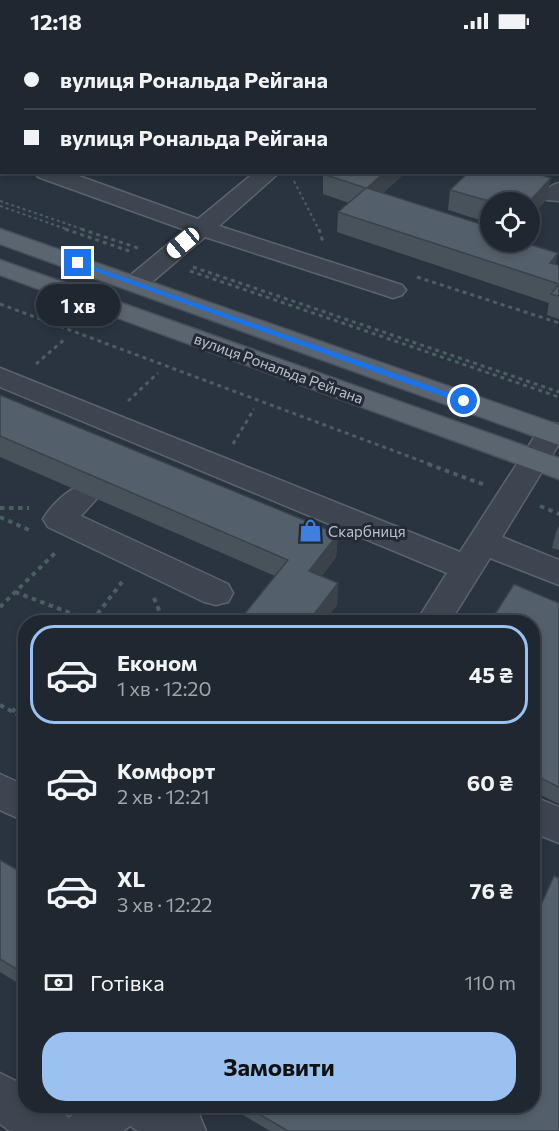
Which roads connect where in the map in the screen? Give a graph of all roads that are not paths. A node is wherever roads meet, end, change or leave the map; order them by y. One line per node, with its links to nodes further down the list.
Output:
1 (52, 174): 3 (lane)
2 (267, 174): 3 (lane)
3 (201, 228): 6 (lane); 7 (lane)
4 (0, 236): 6 (main road, вулиця Рональда Рейгана)
5 (0, 267): 10 (main road, вулиця Рональда Рейгана)
6 (136, 283): 9 (main road, вулиця Рональда Рейгана)
7 (393, 290)
8 (7, 380): 12 (lane)
9 (555, 433): 10 (lane)
10 (547, 465): 12 (lane)
11 (86, 494): 14 (lane)
12 (475, 555): 13 (lane); 15 (lane)
13 (559, 573)
14 (216, 593)
15 (437, 615)
16 (0, 791): 17 (lane)
17 (18, 801)
18 (540, 817): 19 (lane)
19 (559, 826)
20 (0, 1096): 21 (lane)
21 (18, 1108)
22 (25, 1113): 25 (lane)
23 (109, 1113): 26 (lane)
24 (152, 1113): 27 (lane)
25 (51, 1131)
26 (87, 1131)
27 (182, 1131)

